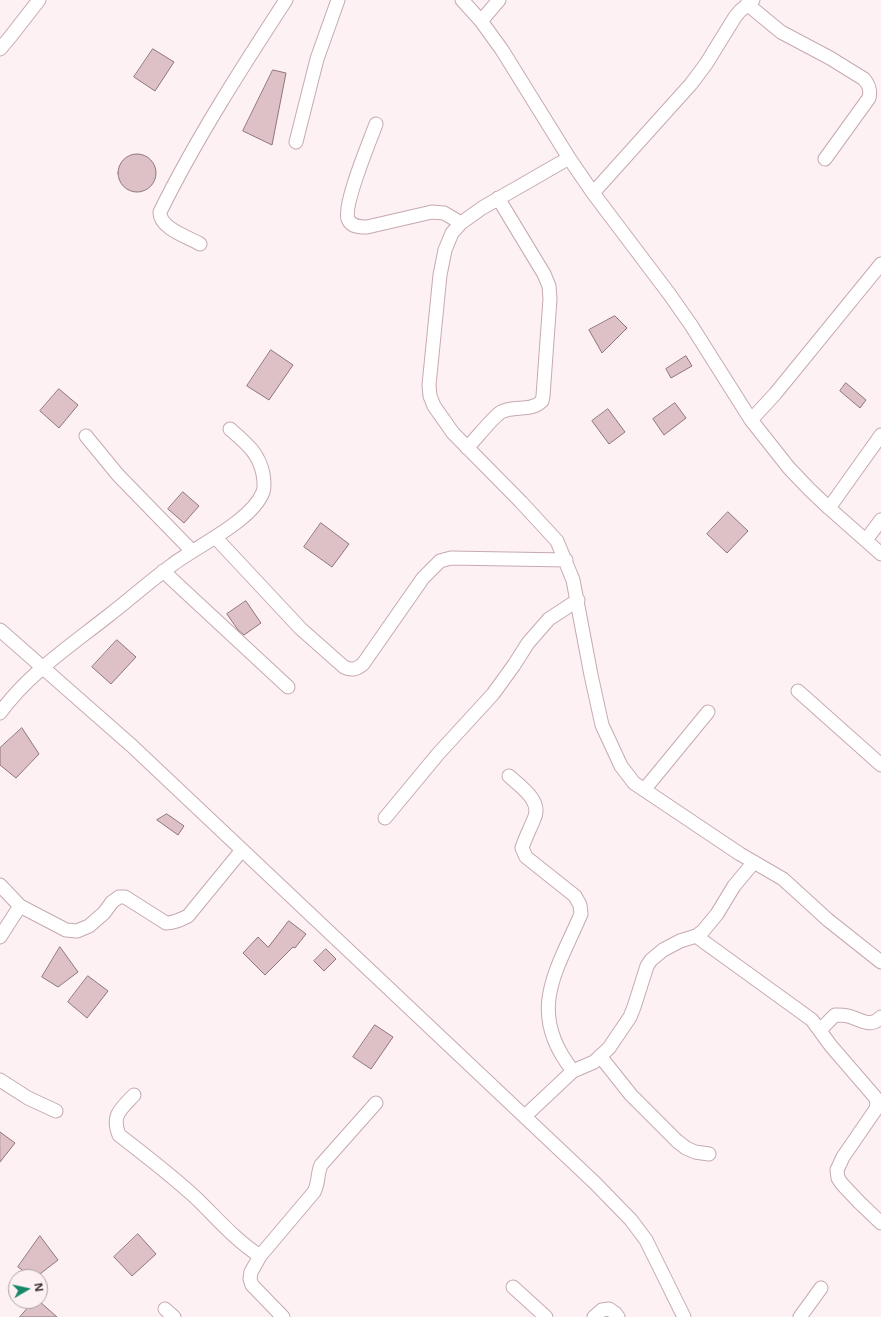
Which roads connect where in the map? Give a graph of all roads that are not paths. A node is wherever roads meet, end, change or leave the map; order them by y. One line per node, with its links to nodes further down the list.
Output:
1 (38, 0): 8 (street)
2 (286, 0): 16 (street)
3 (338, 0): 10 (street)
4 (462, 0): 7 (street)
5 (499, 0): 7 (street)
6 (750, 2): 12 (street); 13 (street)
7 (481, 21): 11 (street)
8 (0, 49)
9 (376, 124): 15 (street)
10 (296, 142)
11 (569, 158): 13 (street); 14 (street)
12 (825, 159)
13 (593, 193): 18 (street)
14 (498, 198): 15 (street); 22 (street)
15 (461, 223): 22 (street)
16 (200, 244)
17 (881, 264): 18 (street)
18 (751, 420): 23 (street)
19 (230, 429): 25 (street)
20 (881, 435): 23 (street)
21 (86, 436): 27 (street)
22 (467, 448): 29 (street)
23 (829, 508): 26 (street)
24 (881, 520): 26 (street)
25 (215, 537): 27 (street); 29 (street)
26 (866, 540): 28 (street)
27 (192, 551): 30 (street)
28 (881, 554)
29 (566, 560): 31 (street)
30 (163, 571): 33 (street); 34 (street)
31 (578, 600): 40 (street); 41 (street)
32 (0, 630): 33 (street)
33 (43, 667): 37 (street); 42 (street)
34 (288, 687)
35 (798, 691): 38 (street)
36 (708, 712): 40 (street)
37 (0, 713)
38 (881, 765)
39 (509, 776): 52 (street)
40 (644, 790): 43 (street)
41 (385, 818)
42 (242, 850): 45 (street); 57 (street)
43 (754, 862): 46 (street); 48 (street)
44 (0, 885): 45 (street)
45 (20, 906): 47 (street)
46 (696, 936): 50 (street); 51 (street)
47 (0, 937)
48 (881, 962)
49 (881, 1017): 50 (street)
50 (820, 1030): 59 (street)
51 (600, 1056): 52 (street); 58 (street)
52 (573, 1071): 57 (street)
53 (0, 1080): 56 (street)
54 (134, 1095): 60 (street)
55 (376, 1103): 60 (street)
56 (56, 1111)
57 (525, 1116): 67 (street)
58 (709, 1154)
59 (881, 1223)
60 (260, 1256): 63 (street)
61 (513, 1287): 64 (street)
62 (821, 1288): 68 (street)
63 (282, 1317)
64 (546, 1317)
65 (594, 1317): 66 (street)
66 (618, 1317)
67 (684, 1317)
68 (800, 1317)

